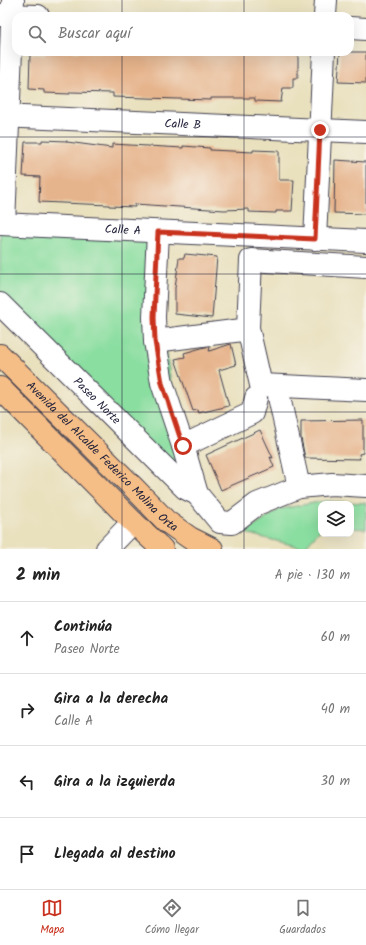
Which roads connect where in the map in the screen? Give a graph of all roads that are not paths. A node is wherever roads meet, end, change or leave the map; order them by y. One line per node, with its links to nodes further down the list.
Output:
1 (326, 0): 4 (street)
2 (8, 10): 3 (street); 8 (street)
3 (18, 12)
4 (325, 12)
5 (354, 28): 6 (street)
6 (366, 28)
7 (324, 56): 9 (street)
8 (4, 116): 9 (street, Calle B); 11 (street)
9 (320, 130): 10 (street, Calle B); 13 (street)
10 (366, 132)
11 (2, 224): 12 (street, Calle A)
12 (158, 232): 13 (street, Calle A); 19 (street, Paseo Norte)
13 (315, 239): 14 (street, Calle A)
14 (366, 241)
15 (241, 257): 18 (street)
16 (366, 267): 22 (street)
17 (0, 304): 29 (street, Paseo Norte)
18 (242, 330): 19 (street); 25 (street)
19 (155, 341): 26 (street, Paseo Norte)
20 (0, 355): 33 (main road, Avenida del Alcalde Federico Molina Orta)
21 (0, 388): 30 (main road, Avenida del Alcalde Federico Molina Orta)
22 (366, 390)
23 (279, 397): 24 (street); 25 (street); 28 (street)
24 (366, 397)
25 (256, 398): 26 (street)
26 (183, 446): 29 (street, Paseo Norte)
27 (366, 486): 28 (street, Paseo Norte)
28 (299, 487): 29 (street, Paseo Norte)
29 (197, 494)
30 (134, 522): 31 (street); 32 (main road, Avenida del Alcalde Federico Molina Orta)
31 (107, 549)
32 (162, 549)
33 (212, 549)

